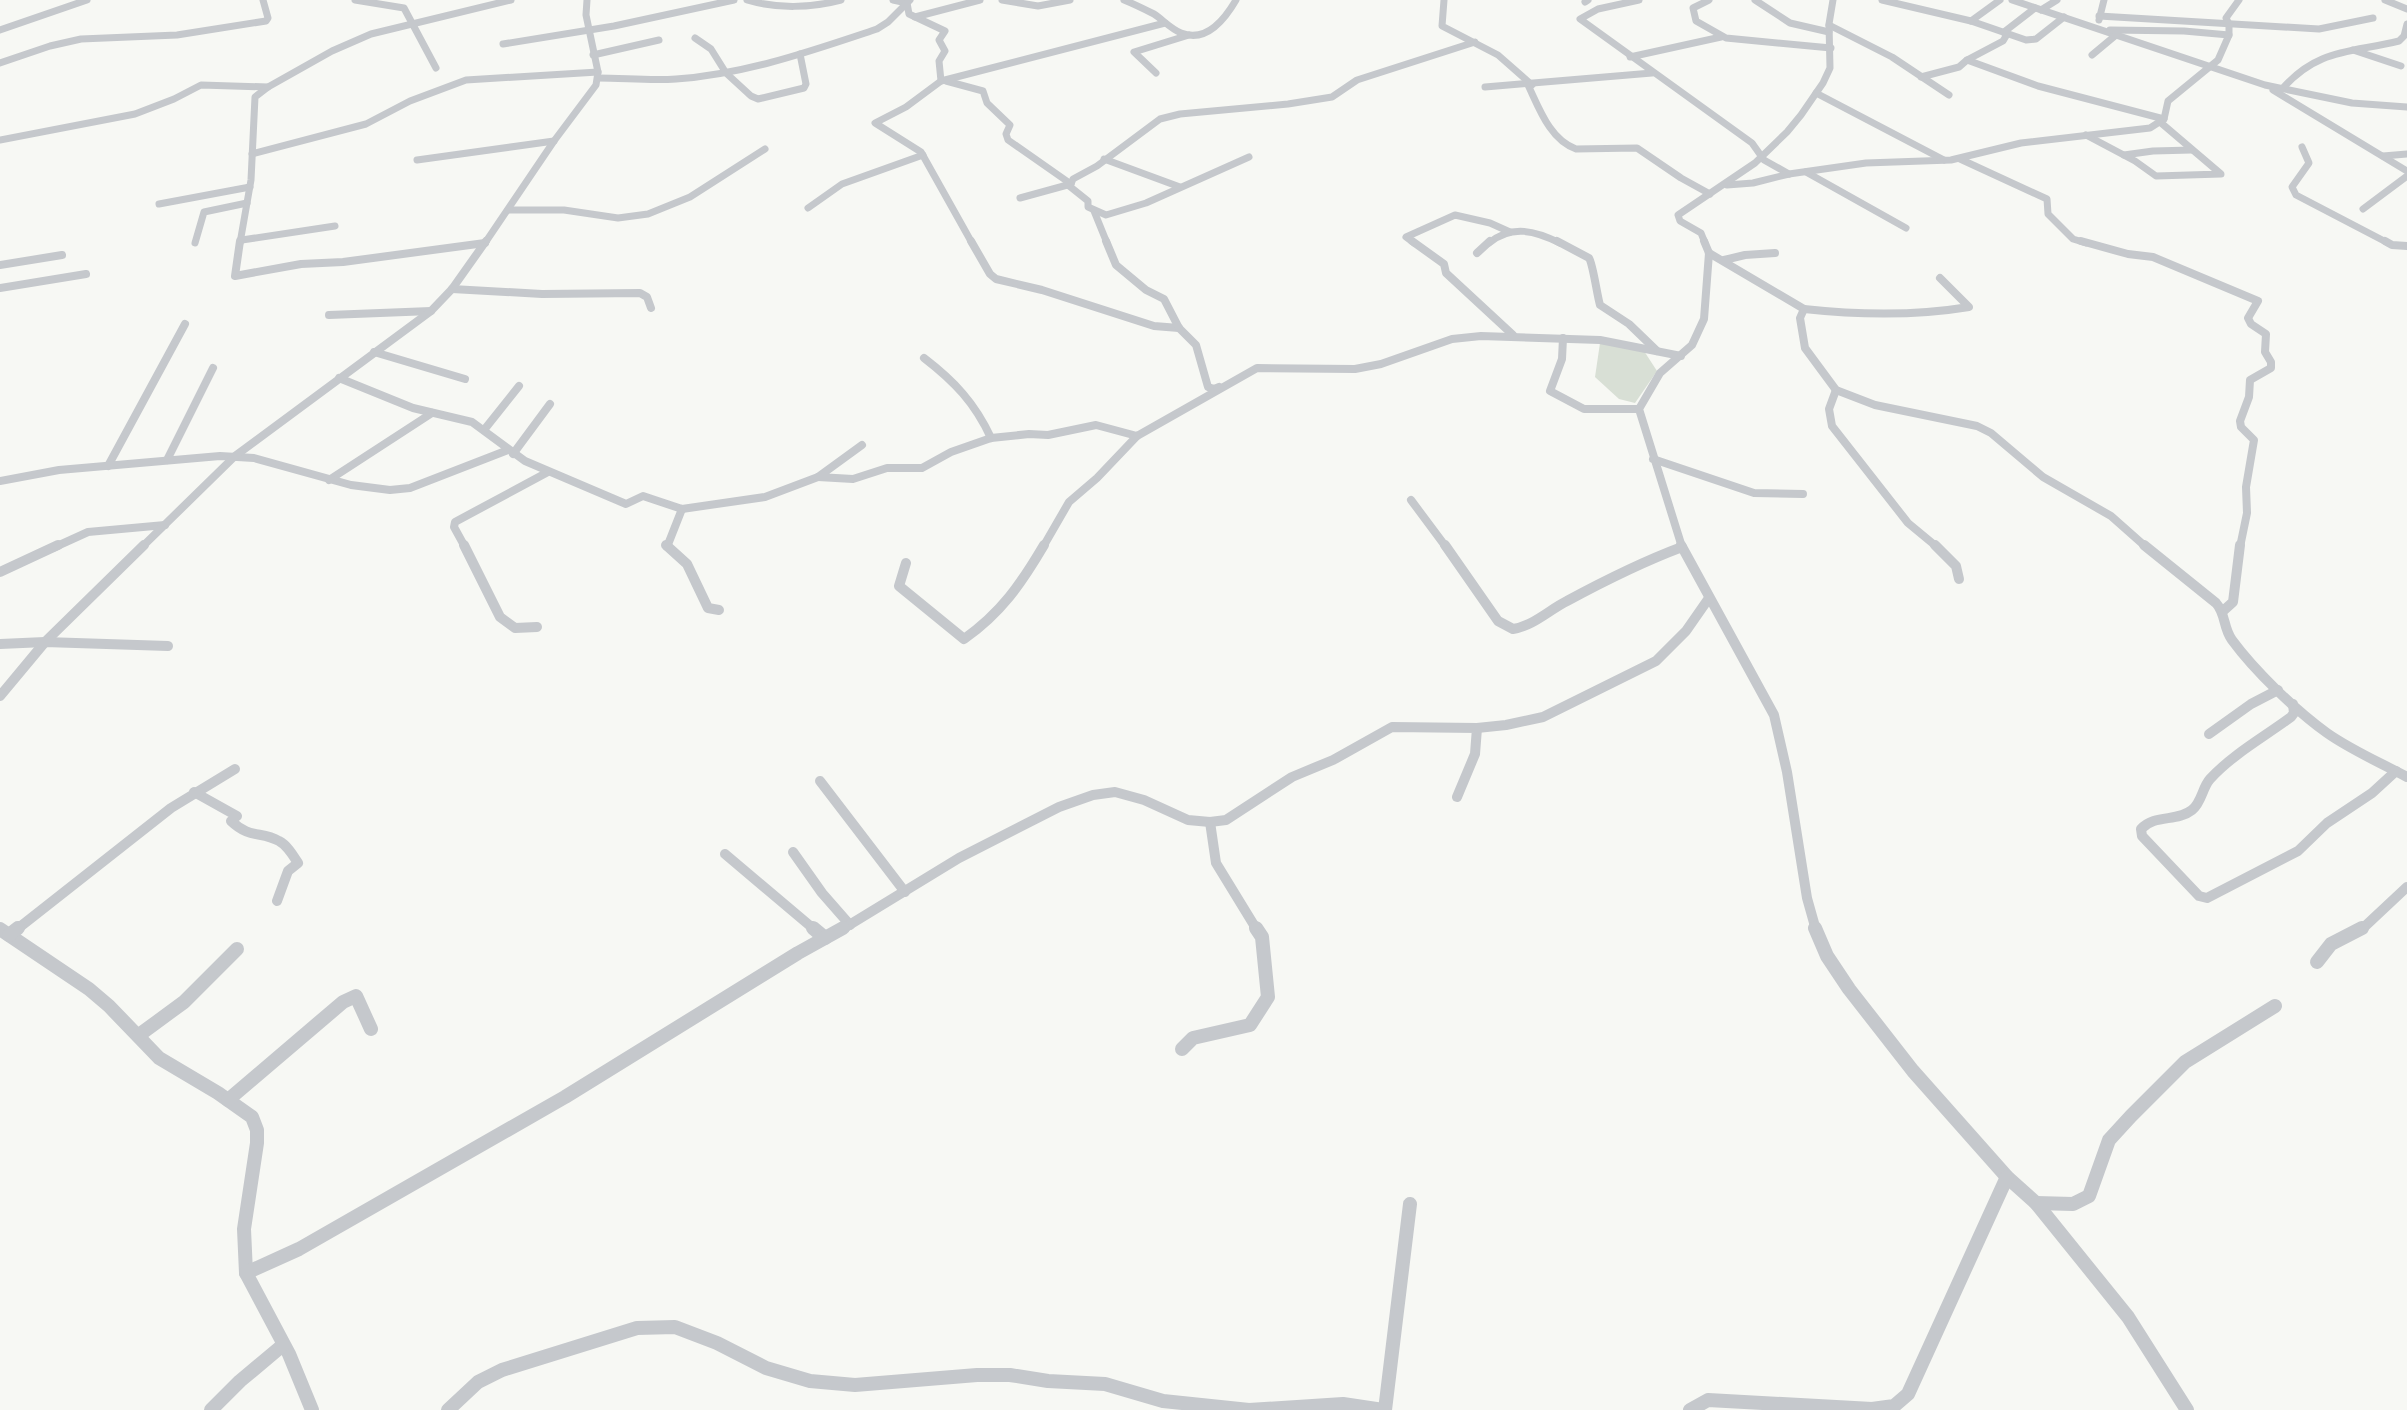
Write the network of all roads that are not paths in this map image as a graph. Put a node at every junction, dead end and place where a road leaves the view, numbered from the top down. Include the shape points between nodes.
1 (87, 0) edge
2 (262, 0) edge
3 (355, 0) edge
4 (511, 0) edge
5 (587, 0) edge
6 (734, 0) edge
7 (747, 0) edge
8 (841, 0) edge
9 (893, 0) edge
10 (980, 0) edge
11 (1002, 0) edge
12 (1070, 0) edge
13 (1124, 0) edge
14 (1236, 0) edge
15 (1444, 0) edge
16 (1639, 0) edge
17 (1709, 0) edge
18 (1755, 0) edge
19 (1833, 0) edge
20 (1882, 0) edge
21 (2000, 0) edge
22 (2012, 0) edge
23 (2057, 0) edge
24 (2104, 0) edge
25 (2239, 0) edge
26 (2385, 0) edge
27 (502, 1) edge
28 (909, 1) edge
29 (2038, 9) junction
30 (2407, 9) edge
31 (2099, 16) junction
32 (915, 17) junction
33 (2064, 17) junction
34 (2373, 18) dead end
35 (1971, 21) junction
36 (413, 23) junction
37 (1166, 23) junction
38 (2229, 24) junction
39 (2407, 24) edge
40 (1829, 29) junction
41 (0, 30) edge
42 (589, 30) junction
43 (2099, 30) junction
44 (2004, 32) junction
45 (2229, 34) junction
46 (1189, 35) junction
47 (2116, 35) junction
48 (1721, 37) junction
49 (696, 38) dead end
50 (659, 40) dead end
51 (1475, 42) junction
52 (503, 44) dead end
53 (1831, 48) junction
54 (2350, 49) junction
55 (800, 54) junction
56 (593, 55) junction
57 (2092, 55) dead end
58 (1630, 57) junction
59 (1966, 60) junction
60 (0, 63) edge
61 (2211, 66) junction
62 (2401, 66) dead end
63 (436, 68) dead end
64 (1156, 72) dead end
65 (726, 73) junction
66 (1652, 73) junction
67 (598, 75) junction
68 (1920, 77) junction
69 (943, 81) junction
70 (1530, 85) junction
71 (2265, 85) junction
72 (268, 87) junction
73 (1485, 87) dead end
74 (2282, 89) junction
75 (1816, 93) junction
76 (1949, 95) dead end
77 (2407, 107) edge
78 (2162, 120) junction
79 (2086, 135) junction
80 (0, 140) edge
81 (554, 141) junction
82 (1752, 143) junction
83 (1776, 144) junction
84 (2302, 147) dead end
85 (765, 149) dead end
86 (2192, 150) junction
87 (252, 154) junction
88 (2407, 154) edge
89 (923, 155) junction
90 (2122, 155) junction
91 (2383, 156) junction
92 (1249, 157) dead end
93 (1762, 158) junction
94 (1104, 159) junction
95 (1960, 159) junction
96 (417, 160) dead end
97 (1945, 160) junction
98 (2407, 171) edge
99 (1806, 172) junction
100 (1789, 174) junction
101 (2407, 176) edge
102 (1069, 184) junction
103 (1727, 185) junction
104 (250, 187) junction
105 (1180, 187) junction
106 (1710, 194) junction
107 (1020, 198) dead end
108 (247, 203) junction
109 (159, 204) dead end
110 (808, 208) dead end
111 (2363, 208) dead end
112 (508, 210) junction
113 (1094, 211) junction
114 (335, 226) dead end
115 (1906, 228) dead end
116 (1510, 232) junction
117 (242, 240) junction
118 (195, 243) dead end
119 (485, 243) junction
120 (2407, 246) edge
121 (1477, 253) dead end
122 (1709, 253) junction
123 (1775, 253) dead end
124 (62, 255) dead end
125 (1724, 260) junction
126 (0, 265) edge
127 (86, 274) dead end
128 (1940, 278) dead end
129 (0, 288) edge
130 (452, 289) junction
131 (651, 308) dead end
132 (1804, 309) junction
133 (431, 310) junction
134 (329, 315) dead end
135 (185, 324) dead end
136 (1179, 327) junction
137 (1513, 335) junction
138 (1563, 338) junction
139 (1657, 351) junction
140 (374, 352) junction
141 (1681, 356) junction
142 (924, 358) dead end
143 (213, 368) dead end
144 (339, 378) junction
145 (465, 379) dead end
146 (519, 386) dead end
147 (1222, 386) junction
148 (1836, 390) junction
149 (550, 404) dead end
150 (1639, 409) junction
151 (432, 413) junction
152 (484, 430) junction
153 (1137, 436) junction
154 (991, 438) junction
155 (862, 446) dead end
156 (510, 452) junction
157 (235, 456) junction
158 (1653, 459) junction
159 (167, 460) junction
160 (108, 466) junction
161 (549, 472) junction
162 (818, 477) junction
163 (329, 480) junction
164 (0, 481) edge
165 (1803, 494) dead end
166 (1411, 501) dead end
167 (682, 509) junction
168 (165, 525) junction
169 (1683, 547) junction
170 (906, 563) dead end
171 (0, 572) edge
172 (1959, 579) dead end
173 (1709, 598) junction
174 (719, 610) dead end
175 (2223, 611) junction
176 (537, 627) dead end
177 (45, 642) junction
178 (0, 644) edge
179 (168, 646) dead end
180 (2278, 690) junction
181 (0, 696) edge
182 (2293, 704) junction
183 (1477, 728) junction
184 (2209, 734) dead end
185 (235, 768) dead end
186 (2402, 774) edge
187 (820, 781) dead end
188 (194, 792) junction
189 (1457, 797) dead end
190 (1210, 822) junction
191 (793, 852) dead end
192 (725, 854) dead end
193 (2407, 887) edge
194 (905, 892) junction
195 (277, 902) dead end
196 (850, 925) junction
197 (4, 932) edge
198 (825, 938) junction
199 (237, 949) dead end
200 (2316, 962) dead end
201 (2275, 1006) dead end
202 (371, 1029) dead end
203 (139, 1035) junction
204 (1182, 1049) dead end
205 (228, 1100) junction
206 (2007, 1177) junction
207 (2036, 1203) junction
208 (1410, 1204) dead end
209 (246, 1273) junction
210 (283, 1345) junction
211 (211, 1410) edge
212 (312, 1410) edge
213 (448, 1410) edge
214 (1384, 1410) edge
215 (1690, 1410) edge
216 (2187, 1410) edge

1 - 41 street
2 - 60 street via 268,19 258,22 177,35 81,39
3 - 36 street via 399,6
4 - 27 street
5 - 42 street
6 - 42 street
7 - 8 street via 798,6
9 - 28 street
10 - 32 street
11 - 12 street via 1038,6
13 - 37 street
14 - 46 street via 1228,14 1208,32
15 - 51 street via 1442,26
16 - 58 street via 1593,11 1580,19
17 - 48 street via 1693,8 1694,17
18 - 40 street via 1790,23
19 - 40 street
20 - 35 street
21 - 35 street
22 - 29 street
23 - 29 street
24 - 31 street
25 - 38 street via 2227,16
26 - 30 street
27 - 36 street
28 - 32 street via 908,12
28 - 55 street via 877,29
29 - 33 street
29 - 44 street
31 - 38 street
31 - 43 street
32 - 69 street via 945,32 939,40 945,51 939,61
33 - 43 street
33 - 44 street via 2032,40
34 - 38 street via 2319,29
35 - 44 street
36 - 63 street
36 - 72 street via 361,38
37 - 46 street
37 - 69 street
38 - 45 street
39 - 54 street via 2399,40
40 - 53 street
40 - 68 street via 1892,57
42 - 52 street
42 - 56 street
43 - 45 street
43 - 47 street
44 - 59 street via 2003,41
45 - 61 street via 2218,60
46 - 64 street via 1134,52
47 - 57 street
47 - 61 street
48 - 53 street
48 - 58 street
49 - 65 street via 711,49
50 - 56 street
51 - 70 street via 1498,55
51 - 94 street via 1357,80 1332,97 1160,119
53 - 75 street via 1830,69
54 - 62 street
54 - 74 street via 2306,65
55 - 65 street
55 - 65 street via 806,84 802,89 755,98
56 - 67 street
58 - 66 street
59 - 68 street via 1955,68
59 - 78 street via 2038,86
61 - 71 street
61 - 78 street via 2168,101
65 - 67 street via 675,79
66 - 70 street
66 - 82 street
67 - 81 street via 590,96
67 - 87 street via 466,80 410,101 366,124
68 - 76 street
69 - 89 street via 875,123
69 - 102 street via 983,91 987,103 1010,125 1008,140
70 - 73 street
70 - 106 street via 1543,120 1570,147 1637,148
71 - 74 street
71 - 91 street
72 - 80 street via 201,85 135,114
72 - 87 street via 253,100
74 - 77 street via 2352,104
75 - 83 street
75 - 97 street
78 - 79 street via 2145,129
78 - 86 street
79 - 90 street
79 - 95 street via 2009,145
81 - 96 street
81 - 112 street
82 - 83 street
82 - 93 street
83 - 93 street
84 - 120 street via 2309,163 2292,187 2296,195 2392,246
85 - 112 street via 690,197 648,214 618,218 564,210
86 - 90 street
86 - 90 street via 2221,174 2156,176
87 - 104 street
88 - 91 street
89 - 110 street via 842,184
89 - 136 street via 992,277 1154,326
91 - 98 street
92 - 105 street
93 - 100 street
93 - 103 street
94 - 102 street
94 - 105 street
95 - 97 street
95 - 175 street via 2047,199 2048,214 2073,238 2153,257 2258,302 2248,318 2266,334 2265,352 2271,368 2250,380 2249,397 2240,421 2254,440 2254,449 2233,602
97 - 99 street via 1866,163
99 - 100 street
99 - 115 street
100 - 103 street
101 - 111 street
102 - 107 street
102 - 113 street
103 - 106 street
104 - 108 street
104 - 109 street
105 - 113 street via 1106,216
106 - 122 street via 1678,215 1701,233
108 - 117 street
108 - 118 street via 204,212
112 - 119 street
113 - 136 street via 1116,265 1146,290 1164,299
114 - 117 street
116 - 121 street via 1498,234
116 - 137 street via 1455,215 1406,237 1444,264 1446,273
116 - 139 street via 1534,231 1592,260 1600,305 1629,324
117 - 119 street via 235,276 301,264
119 - 130 street
122 - 125 street
122 - 141 street via 1704,319 1692,345
123 - 125 street
124 - 126 street
125 - 132 street
127 - 129 street
128 - 132 street via 1969,307 1850,314
130 - 131 street via 542,294 640,293 647,297
130 - 133 street
132 - 148 street via 1800,318 1805,348
133 - 134 street
133 - 140 street
135 - 160 street
136 - 147 street via 1196,345 1208,387
137 - 138 street
137 - 147 street via 1452,339 1355,369 1257,368
138 - 139 street via 1600,340
138 - 150 street via 1562,359 1550,391 1584,409
139 - 141 street
140 - 144 street
140 - 145 street
141 - 150 street via 1655,379
142 - 154 street via 960,386
143 - 159 street
144 - 151 street
144 - 157 street
146 - 152 street
147 - 153 street
148 - 172 street via 1829,409 1832,426 1910,525 1956,566
148 - 175 street via 1875,405 1984,429 2043,477 2111,516
149 - 156 street
150 - 158 street
151 - 152 street via 462,418
151 - 163 street
152 - 156 street
153 - 154 street via 1096,425 1048,435
153 - 170 street via 1069,502 1024,579 988,622 964,639 899,586
154 - 162 street via 951,452 922,468 887,468 853,479
155 - 162 street
156 - 161 street
156 - 163 street via 398,490
157 - 159 street
157 - 163 street via 281,464
157 - 168 street
158 - 165 street via 1754,493
158 - 169 street
159 - 160 street
160 - 164 street via 43,471
161 - 167 street via 626,504 643,496
161 - 176 street via 462,517 454,527 500,617 515,628
162 - 167 street via 765,497
166 - 169 street via 1463,568 1497,621 1513,629 1613,577
167 - 174 street via 666,546 687,564 708,608
168 - 171 street via 88,532
168 - 177 street
169 - 173 street
173 - 183 street via 1686,631 1656,661 1543,717
173 - 206 street via 1774,716 1807,898 1827,956 1928,1089
175 - 180 street via 2232,640
177 - 178 street
177 - 179 street
177 - 181 street
180 - 182 street
180 - 184 street
182 - 186 street via 2327,733
182 - 186 street via 2291,717 2207,782 2200,801 2190,812 2152,821 2141,829 2142,836 2199,896 2207,898 2298,851 2326,823
183 - 189 street via 1475,754
183 - 190 street via 1392,727 1333,760 1292,777 1226,819
185 - 188 street
187 - 194 street
188 - 195 street via 237,816 231,821 242,831 280,841 292,853 298,863 288,871
188 - 197 street
190 - 194 street via 1188,820 1115,792 1093,795 1003,835
190 - 204 street via 1216,863 1262,937 1268,998 1250,1025 1194,1038
191 - 196 street
192 - 198 street
193 - 200 street via 2358,932 2331,944
194 - 196 street
196 - 198 street
197 - 203 street via 89,989
198 - 209 street via 565,1097 299,1249
199 - 203 street via 184,1002
201 - 207 street via 2185,1062 2131,1116 2109,1140 2089,1197 2073,1204
202 - 205 street via 356,996 343,1002
203 - 205 street via 159,1058
205 - 209 street via 252,1117 257,1130 244,1228
206 - 207 street
206 - 215 street via 1908,1394 1894,1406 1872,1409 1708,1400
207 - 216 street via 2128,1317
208 - 214 street
209 - 210 street
210 - 211 street
210 - 212 street
213 - 214 street via 478,1382 502,1370 638,1328 675,1327 766,1368 810,1381 855,1385 1011,1375 1105,1384 1163,1401 1249,1410 1343,1404

